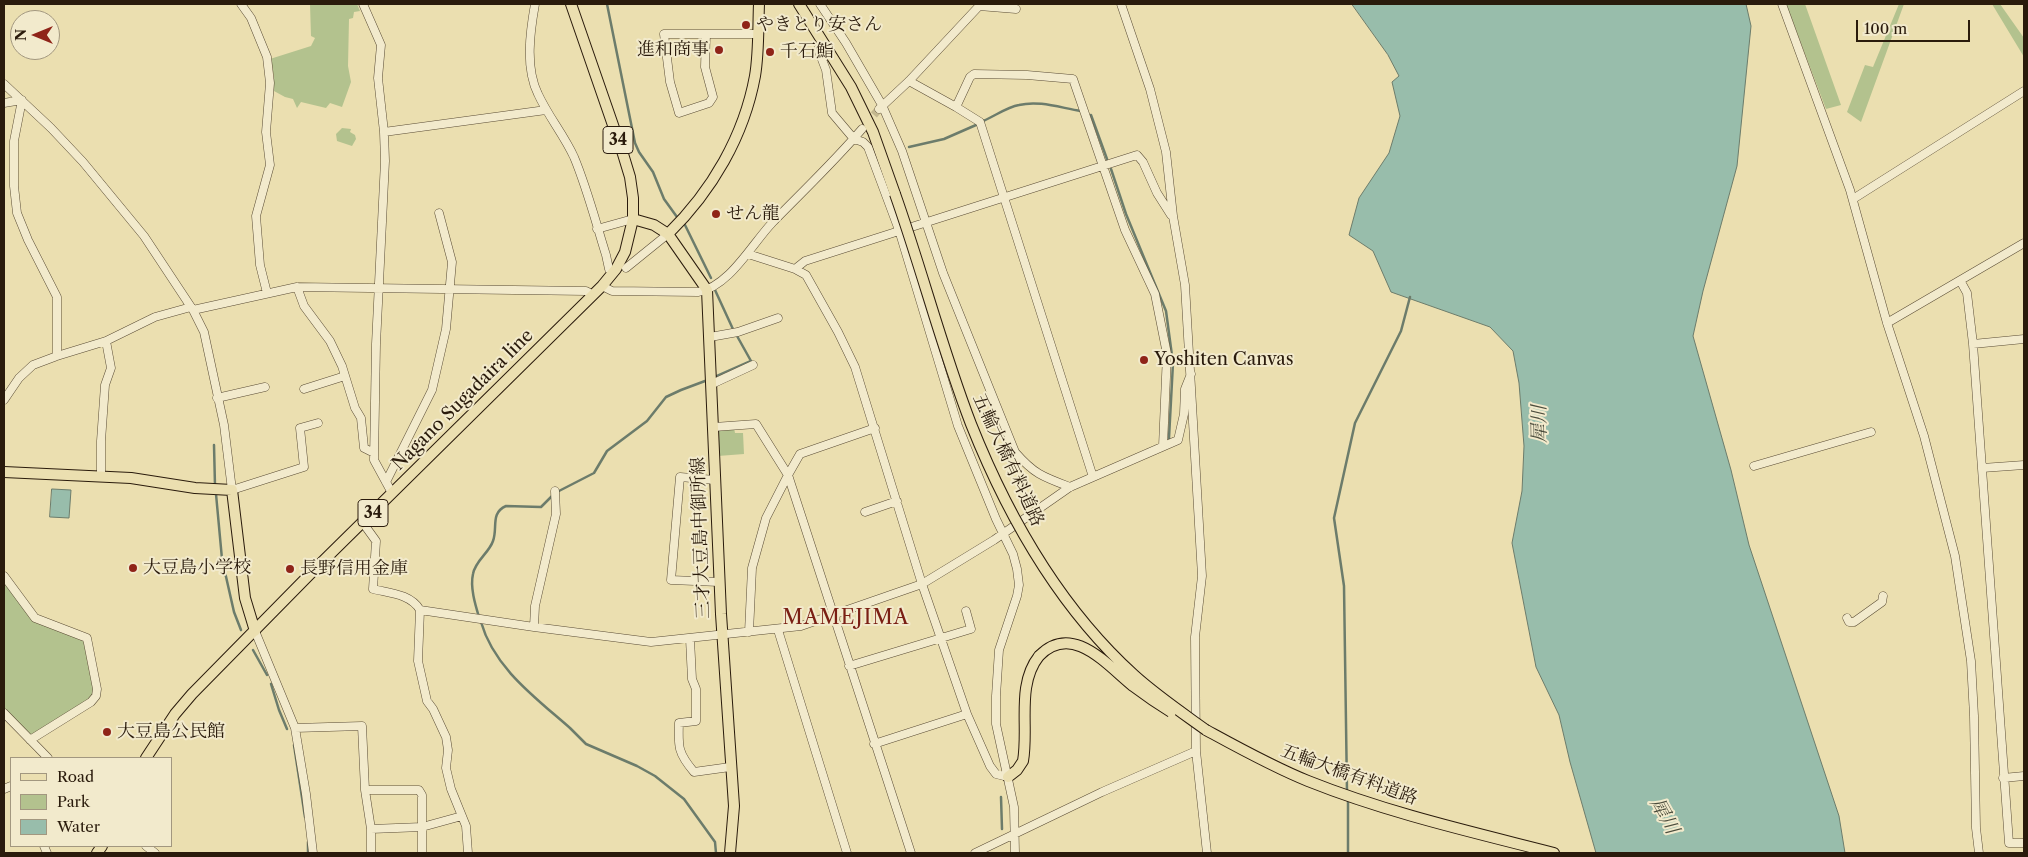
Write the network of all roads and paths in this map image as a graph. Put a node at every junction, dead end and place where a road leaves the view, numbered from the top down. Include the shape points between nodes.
1 (241, 4) edge
2 (363, 4) edge
3 (535, 4) edge
4 (571, 4) edge
5 (759, 4) edge
6 (799, 4) edge
7 (820, 4) edge
8 (1121, 4) edge
9 (1782, 4) edge
10 (980, 5) edge
11 (1016, 9) dead end
12 (706, 34) junction
13 (759, 34) junction
14 (818, 48) dead end
15 (909, 81) junction
16 (4, 84) edge
17 (2024, 90) edge
18 (22, 100) junction
19 (4, 103) edge
20 (880, 107) junction
21 (956, 107) junction
22 (546, 110) junction
23 (862, 129) tunnel mouth
24 (384, 132) junction
25 (854, 139) junction
26 (1103, 166) junction
27 (1004, 197) junction
28 (1853, 199) junction
29 (439, 213) dead end
30 (1173, 216) junction
31 (633, 220) junction
32 (926, 221) junction
33 (597, 228) junction
34 (899, 230) junction
35 (668, 234) junction
36 (2024, 243) edge
37 (748, 254) junction
38 (626, 268) dead end
39 (609, 269) dead end
40 (795, 269) junction
41 (1961, 282) junction
42 (602, 286) junction
43 (297, 287) junction
44 (379, 287) junction
45 (450, 290) junction
46 (707, 290) junction
47 (267, 293) junction
48 (592, 296) junction
49 (192, 308) junction
50 (778, 318) dead end
51 (1887, 323) junction
52 (710, 337) junction
53 (2024, 340) edge
54 (106, 341) junction
55 (1973, 344) junction
56 (57, 356) junction
57 (753, 365) dead end
58 (1191, 374) junction
59 (345, 376) junction
60 (712, 384) junction
61 (265, 387) dead end
62 (304, 389) dead end
63 (217, 398) junction
64 (4, 400) edge
65 (318, 424) dead end
66 (714, 427) junction
67 (876, 428) junction
68 (1871, 432) dead end
69 (1163, 446) junction
70 (374, 453) junction
71 (2024, 465) edge
72 (1754, 466) dead end
73 (1982, 468) junction
74 (4, 472) edge
75 (788, 475) junction
76 (101, 476) junction
77 (1093, 477) junction
78 (715, 480) junction
79 (386, 482) junction
80 (1070, 487) junction
81 (232, 490) junction
82 (392, 493) junction
83 (555, 494) dead end
84 (897, 501) junction
85 (865, 512) dead end
86 (363, 523) junction
87 (1003, 533) junction
88 (4, 576) edge
89 (719, 582) junction
90 (922, 584) junction
91 (1883, 596) dead end
92 (420, 610) junction
93 (966, 612) dead end
94 (834, 615) junction
95 (1847, 618) dead end
96 (534, 627) junction
97 (778, 630) junction
98 (254, 632) junction
99 (749, 632) junction
100 (722, 634) junction
101 (941, 638) junction
102 (690, 639) junction
103 (849, 666) junction
104 (4, 713) edge
105 (967, 714) junction
106 (295, 728) junction
107 (1206, 730) junction
108 (30, 740) junction
109 (874, 744) junction
110 (1196, 751) junction
111 (47, 757) edge
112 (147, 757) edge
113 (730, 767) junction
114 (2024, 776) edge
115 (1008, 777) junction
116 (2003, 778) junction
117 (365, 790) junction
118 (462, 816) junction
119 (422, 828) junction
120 (371, 829) junction
121 (1016, 835) junction
122 (2024, 842) edge
123 (313, 853) edge
124 (371, 853) edge
125 (422, 853) edge
126 (468, 853) edge
127 (730, 853) edge
128 (847, 853) edge
129 (911, 853) edge
130 (975, 853) edge
131 (1015, 853) edge
132 (1207, 853) edge
133 (1554, 853) edge
134 (1979, 853) edge

1 - 47 street via 251,18 267,56 270,83 266,132 270,165 256,216 260,265
2 - 24 street via 381,46 378,78
3 - 22 street via 530,62 534,84
4 - 31 main road, Nagano Sugadaira line / 34 via 630,177
5 - 13 main road
6 - 107 main road, 五輪大橋有料道路, bridge via 851,87 873,132 971,424 999,489 1031,548 1111,652 1157,694
7 - 20 street via 846,43
8 - 30 street via 1150,89 1166,152
9 - 28 street
10 - 11 street
10 - 15 street
12 - 12 street via 705,67 713,97 709,103 680,113 670,82 664,34
12 - 13 street
13 - 35 main road via 755,76 746,115 715,177
14 - 25 street via 826,70 832,113
15 - 20 street
15 - 21 street
16 - 18 street
17 - 28 street
18 - 19 street
18 - 49 street via 83,162 144,236
18 - 56 street via 14,141 17,213 57,297
20 - 32 street via 902,150
21 - 26 street via 970,77 976,73 1073,79
21 - 27 street via 980,122
22 - 24 street
22 - 33 street via 574,157
23 - 25 street
24 - 44 street
25 - 34 street via 868,147
25 - 37 street via 768,228
26 - 27 street
26 - 30 street via 1137,155
26 - 69 street via 1125,230 1155,294 1168,367
27 - 32 street
27 - 77 street
28 - 51 street
29 - 45 street via 452,262
30 - 58 street via 1185,285
31 - 33 street
31 - 35 main road via 654,225
31 - 42 main road, Nagano Sugadaira line / 34 via 625,252
32 - 34 street
32 - 80 street via 943,273 1015,452 1028,468
33 - 39 street
34 - 40 street via 805,261
34 - 87 street via 958,426
35 - 38 street
35 - 46 main road
36 - 41 street
37 - 40 street
37 - 46 street
40 - 67 street via 806,275 838,332 856,368
41 - 51 street
41 - 55 street via 1967,293
42 - 46 street via 612,291
42 - 48 main road, Nagano Sugadaira line / 34
43 - 44 street
43 - 47 street
43 - 59 street via 304,306 330,341
44 - 45 street
44 - 70 street
45 - 48 street via 586,291
45 - 79 street via 446,329 432,390
46 - 52 main road, 三才大豆島中御所線
47 - 49 street
48 - 82 main road, Nagano Sugadaira line / 34
49 - 54 street via 155,316
49 - 63 street via 204,332
50 - 52 street via 735,333
51 - 134 street via 1924,436 1960,581 1971,661
52 - 60 main road, 三才大豆島中御所線
53 - 55 street
54 - 56 street
54 - 76 street via 111,368 105,385
55 - 73 street
56 - 64 street via 33,365
57 - 60 street
58 - 69 street via 1184,389 1184,414 1178,440
58 - 110 street via 1202,576 1195,637
59 - 62 street
59 - 70 street via 361,418 364,448
60 - 66 main road, 三才大豆島中御所線
61 - 63 street
63 - 81 street via 224,425
65 - 81 street via 300,428 304,467
66 - 75 street via 756,424
66 - 78 main road, 三才大豆島中御所線
67 - 75 street via 800,454
67 - 84 street
68 - 72 street
69 - 77 street
70 - 79 street via 374,460
71 - 73 street
73 - 116 street
74 - 76 main road
75 - 94 street
75 - 99 street via 766,518 752,568
76 - 81 main road
77 - 80 street
78 - 89 main road, 三才大豆島中御所線
78 - 89 street via 680,477 671,580
79 - 82 street
80 - 87 street
81 - 98 main road via 245,598
82 - 86 main road, Nagano Sugadaira line / 34
83 - 96 street via 556,514 535,606
84 - 85 street
84 - 90 street
86 - 92 street via 376,541 373,589 408,598 416,602
86 - 98 main road, Nagano Sugadaira line / 34
87 - 90 street
87 - 115 street via 1013,554 1019,585 996,669 996,724
88 - 108 street via 35,618 87,638 97,689 92,702
89 - 100 main road, 三才大豆島中御所線
90 - 94 street
90 - 101 street
91 - 95 street via 1882,602 1854,622
92 - 96 street
92 - 118 street via 418,661 427,701 446,737 446,768
93 - 101 street via 971,629
94 - 97 street
94 - 103 street
96 - 102 street via 651,642
97 - 99 street
97 - 128 street
98 - 106 street
98 - 112 main road, Nagano Sugadaira line / 34 via 175,714
99 - 100 street
100 - 102 street
100 - 113 main road, 三才大豆島中御所線
101 - 103 street
101 - 105 street
102 - 113 street via 696,721 679,724 679,751 694,772
103 - 109 street
104 - 108 street
105 - 109 street
105 - 115 street via 990,766 996,774
106 - 117 street via 362,726
106 - 123 street
107 - 115 main road, bridge via 1156,703 1093,652 1079,646 1054,644 1038,656 1031,667 1026,683 1023,761
107 - 133 main road, 五輪大橋有料道路 via 1280,769 1340,792 1408,814
108 - 111 street
109 - 129 street
110 - 121 street via 1102,792
110 - 132 street
113 - 127 main road, 三才大豆島中御所線 via 734,806
114 - 116 street
115 - 121 street
116 - 122 street via 2009,843
117 - 119 street via 419,790 422,795
117 - 120 street
118 - 119 street
118 - 126 street
119 - 120 street
119 - 125 street
120 - 124 street
121 - 130 street
121 - 131 street

